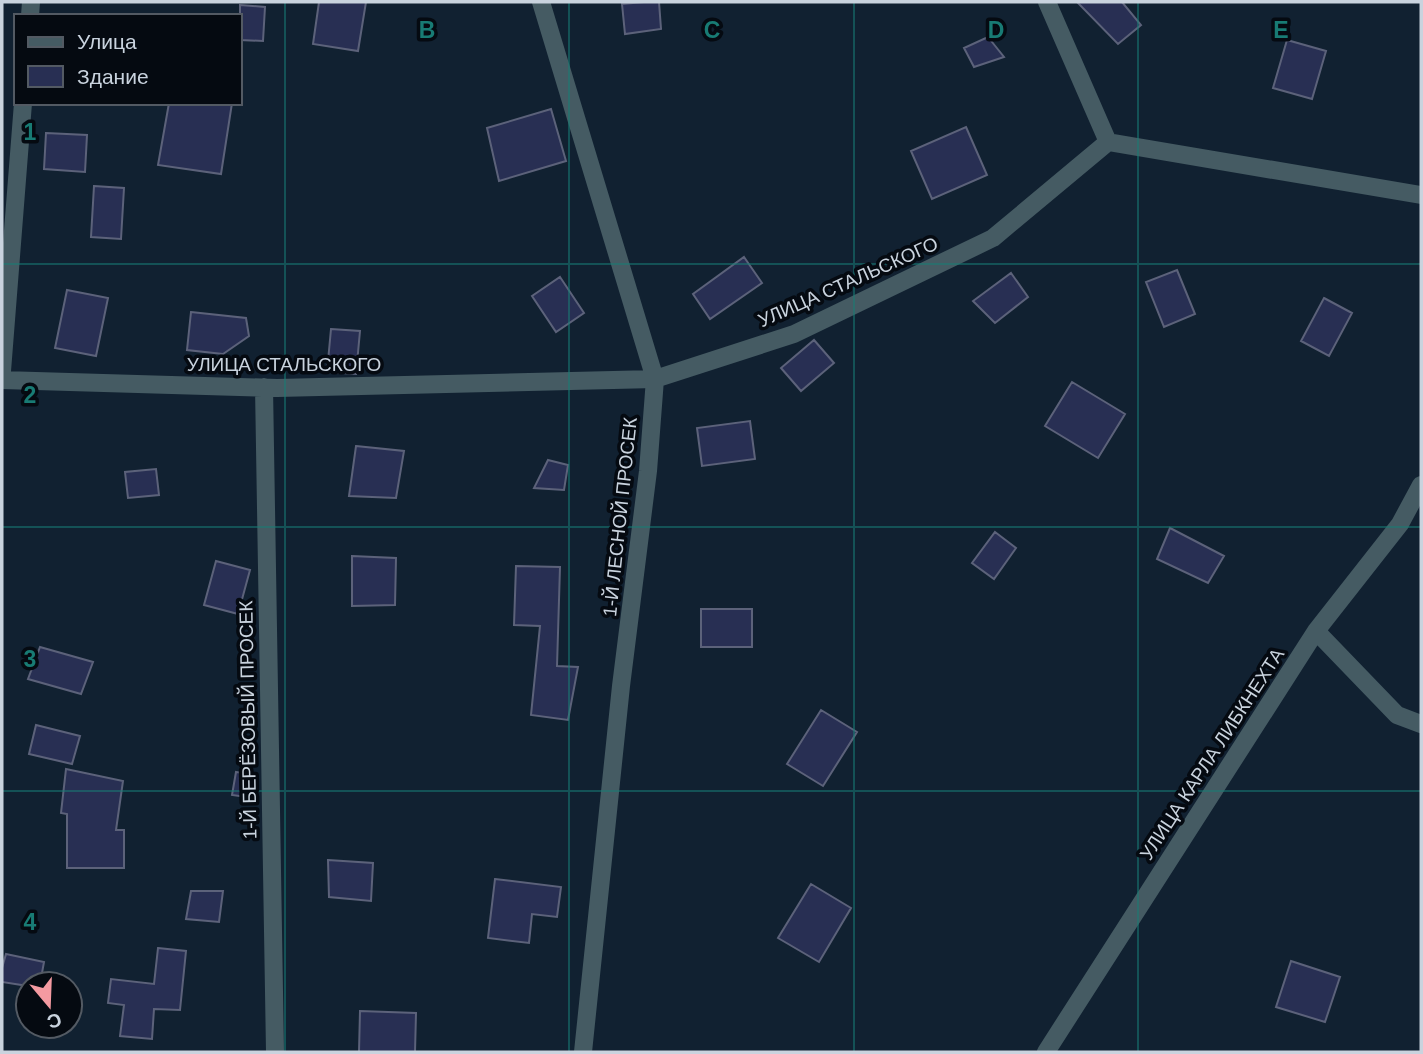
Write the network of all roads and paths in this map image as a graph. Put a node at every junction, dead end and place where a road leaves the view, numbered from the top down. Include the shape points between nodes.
1 (541, 2) edge
2 (1047, 2) edge
3 (23, 105) edge
4 (1108, 142) junction
5 (1421, 195) edge
6 (2, 371) edge
7 (655, 379) junction
8 (2, 380) edge
9 (264, 387) junction
10 (1421, 485) edge
11 (1316, 631) junction
12 (1421, 724) edge
13 (275, 1052) edge
14 (583, 1052) edge
15 (1046, 1052) edge

1 - 7 street, 1-Й ЛЕСНОЙ ПРОСЕК
2 - 4 street
3 - 6 street
4 - 5 street
4 - 7 street, УЛИЦА СТАЛЬСКОГО via 993,238 794,334
7 - 9 street, УЛИЦА СТАЛЬСКОГО
7 - 14 street, 1-Й ЛЕСНОЙ ПРОСЕК
8 - 9 street, УЛИЦА СТАЛЬСКОГО
9 - 13 street, 1-Й БЕРЁЗОВЫЙ ПРОСЕК
10 - 11 street, УЛИЦА КАРЛА ЛИБКНЕХТА via 1400,524
11 - 12 street via 1396,715
11 - 15 street, УЛИЦА КАРЛА ЛИБКНЕХТА

